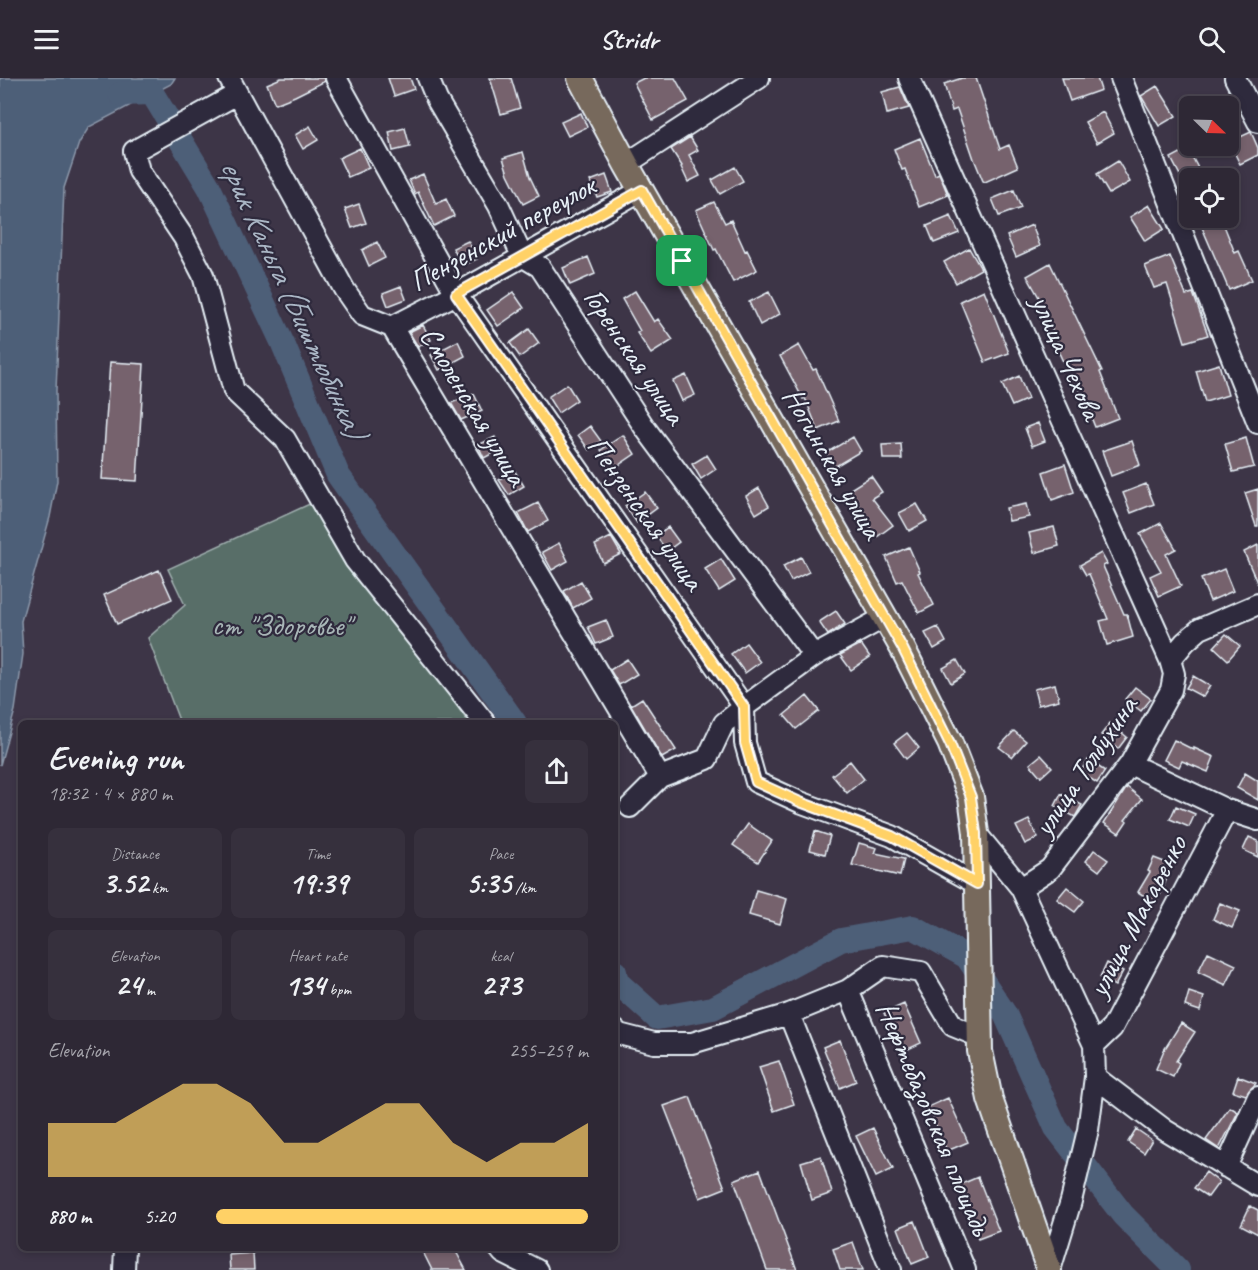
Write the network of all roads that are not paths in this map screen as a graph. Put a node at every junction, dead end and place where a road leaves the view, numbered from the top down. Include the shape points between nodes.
1 (336, 78) edge
2 (428, 78) edge
3 (580, 78) edge
4 (759, 78) edge
5 (909, 78) edge
6 (1121, 78) edge
7 (1235, 78) edge
8 (233, 86) edge
9 (1258, 122) edge
10 (626, 164) junction
11 (642, 190) junction
12 (522, 256) junction
13 (456, 294) junction
14 (392, 327) junction
15 (1258, 423) edge
16 (1258, 604) edge
17 (885, 617) junction
18 (814, 656) junction
19 (1170, 660) junction
20 (744, 707) junction
21 (483, 720) edge
22 (1130, 764) junction
23 (660, 777) junction
24 (630, 807) dead end
25 (1227, 810) junction
26 (1258, 820) edge
27 (976, 833) junction
28 (1021, 888) junction
29 (977, 890) junction
30 (848, 990) junction
31 (789, 1014) junction
32 (618, 1033) edge
33 (980, 1044) junction
34 (1094, 1045) junction
35 (1095, 1077) junction
36 (1258, 1097) edge
37 (1226, 1167) junction
38 (1258, 1186) edge
39 (125, 1251) edge
40 (502, 1251) edge
41 (530, 1269) edge
42 (124, 1270) edge
43 (891, 1270) edge
44 (965, 1270) edge
45 (1050, 1270) edge

1 - 13 street, Пензенская улица
2 - 12 street, Горенская улица via 499,206
3 - 10 main road, Ногинская улица
4 - 10 street
5 - 19 street, улица Чехова
6 - 15 street
7 - 9 street
8 - 14 street, Смоленская улица via 344,289 362,315
8 - 21 street via 207,110 134,151 139,171 184,238 203,275 234,391 285,439 355,561
10 - 11 main road, Ногинская улица
11 - 12 street, Пензенский переулок
11 - 17 main road, Ногинская улица
12 - 13 street, Пензенский переулок
12 - 18 street, Горенская улица via 540,267 645,428
13 - 14 street, Пензенский переулок
13 - 20 street, Пензенская улица
14 - 23 street, Смоленская улица
16 - 19 street via 1200,629
17 - 18 street
17 - 27 main road, Ногинская улица via 950,744 971,797
18 - 20 street
19 - 22 street, улица Толбухина via 1174,674 1172,690
20 - 23 street via 724,723 707,759
20 - 29 street via 745,743 756,782 892,836
22 - 25 street
22 - 28 street, улица Толбухина via 1050,870
23 - 24 street
25 - 26 street
25 - 34 street, улица Макаренко via 1112,1028
27 - 28 street
27 - 29 main road, Ногинская улица
28 - 34 street
29 - 33 main road, Ногинская улица
30 - 31 street
30 - 33 street via 883,966 921,972 953,1026
30 - 44 street, Нефтебазовская площадь
31 - 32 street via 692,1043 654,1043
31 - 43 street
33 - 45 main road, Ногинская улица via 990,1099
34 - 35 street
35 - 37 street via 1165,1130
35 - 45 street via 1088,1130
36 - 37 street
37 - 38 street
39 - 42 street
40 - 41 street

